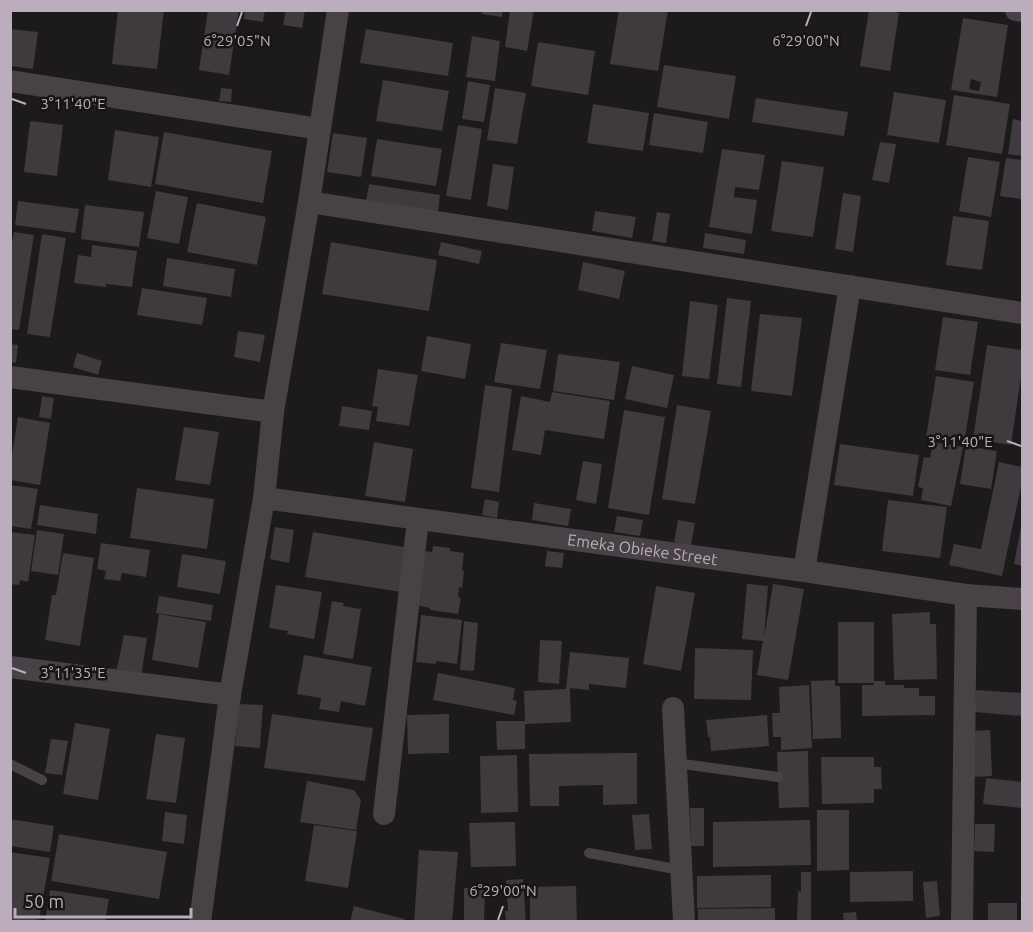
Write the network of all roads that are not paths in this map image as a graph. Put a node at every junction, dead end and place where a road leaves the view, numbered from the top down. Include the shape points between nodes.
1 (338, 10) edge
2 (1016, 10) edge
3 (1023, 12) edge
4 (10, 81) edge
5 (320, 129) junction
6 (309, 202) junction
7 (850, 286) junction
8 (1023, 313) edge
9 (10, 376) edge
10 (273, 412) junction
11 (264, 498) junction
12 (418, 520) junction
13 (804, 571) junction
14 (966, 595) junction
15 (1023, 599) edge
16 (10, 667) edge
17 (230, 695) junction
18 (673, 708) dead end
19 (675, 762) junction
20 (10, 764) edge
21 (778, 777) dead end
22 (42, 780) dead end
23 (384, 814) dead end
24 (589, 853) dead end
25 (681, 870) junction
26 (200, 921) edge
27 (684, 921) edge
28 (962, 921) edge

1 - 5 street
2 - 3 street
4 - 5 street
5 - 6 street
6 - 7 street
6 - 10 street
7 - 8 street
7 - 13 street
9 - 10 street
10 - 11 street
11 - 12 street, Emeka Obieke Street
11 - 17 street
12 - 13 street, Emeka Obieke Street
12 - 23 street
13 - 14 street, Emeka Obieke Street
14 - 15 street, Emeka Obieke Street
14 - 28 street
16 - 17 street
17 - 26 street
18 - 19 street
19 - 21 lane
19 - 25 street
20 - 22 lane
24 - 25 lane
25 - 27 street

